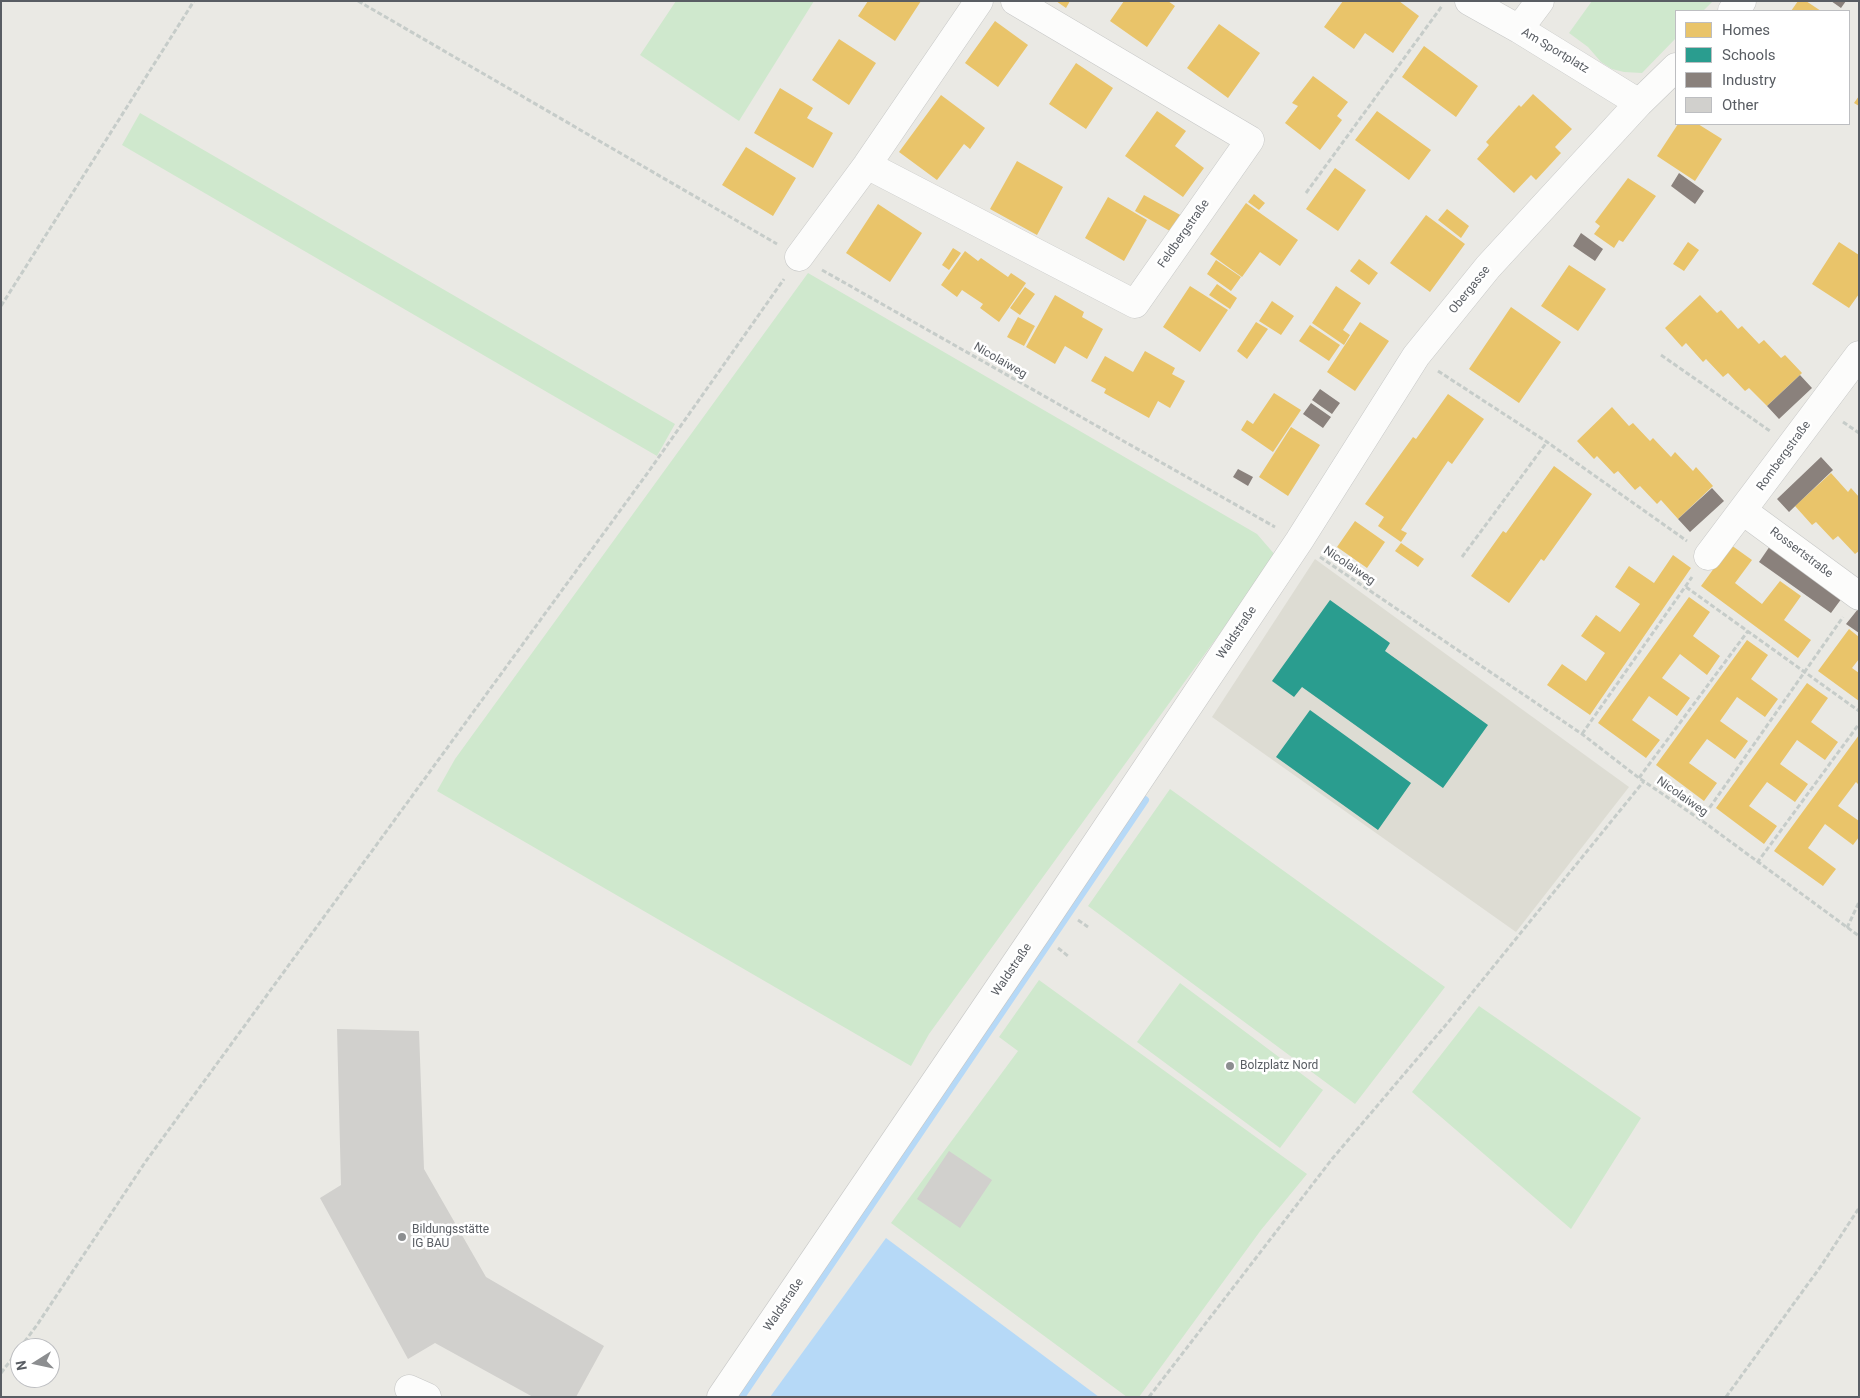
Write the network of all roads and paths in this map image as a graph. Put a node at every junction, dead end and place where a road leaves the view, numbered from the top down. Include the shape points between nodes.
1 (194, 1) edge
2 (358, 1) edge
3 (979, 1) edge
4 (1014, 1) edge
5 (1445, 1) edge
6 (1469, 1) edge
7 (1540, 1) edge
8 (1742, 1) edge
9 (1733, 10) edge
10 (1519, 29) junction
11 (1675, 68) edge
12 (1639, 103) junction
13 (867, 165) junction
14 (1306, 193) dead end
15 (799, 257) junction
16 (1, 306) edge
17 (1661, 355) dead end
18 (1859, 355) edge
19 (1416, 356) junction
20 (1547, 442) junction
21 (1791, 446) junction
22 (1743, 511) junction
23 (1299, 541) junction
24 (1462, 557) dead end
25 (1700, 566) junction
26 (1686, 587) junction
27 (1859, 596) edge
28 (1748, 631) junction
29 (1829, 637) dead end
30 (1806, 673) junction
31 (1859, 711) edge
32 (1859, 724) edge
33 (1582, 734) junction
34 (1639, 778) junction
35 (1644, 781) junction
36 (1700, 820) junction
37 (1757, 863) junction
38 (1859, 902) edge
39 (1078, 920) dead end
40 (1088, 927) dead end
41 (1847, 928) junction
42 (1859, 936) edge
43 (1058, 948) dead end
44 (1068, 956) dead end
45 (1859, 1208) edge
46 (28, 1338) edge
47 (10, 1361) edge
48 (1, 1373) edge
49 (721, 1397) edge
50 (1149, 1397) edge
51 (1726, 1397) edge

1 - 16 path
2 - 15 path, Nicolaiweg
3 - 13 street
4 - 13 street, Feldbergstraße via 1250,140 1135,304
5 - 14 path
6 - 10 street, Am Sportplatz
7 - 10 street
8 - 9 street
10 - 12 street, Am Sportplatz
11 - 12 street, Obergasse
12 - 19 street, Obergasse via 1488,267
13 - 15 street
15 - 23 path, Nicolaiweg
15 - 46 path via 649,471 146,1160
17 - 21 path
18 - 21 street, Rombergstraße
19 - 20 path
19 - 23 street, Obergasse
20 - 24 path
20 - 25 path
21 - 22 street, Rombergstraße
22 - 25 street, Rombergstraße
22 - 27 street, Rossertstraße
23 - 33 path, Nicolaiweg
23 - 49 street, Waldstraße
25 - 26 path
26 - 28 path
26 - 33 path
28 - 30 path
28 - 34 path
29 - 30 path
30 - 31 path
30 - 36 path
32 - 37 path
33 - 34 path, Nicolaiweg
34 - 35 path, Nicolaiweg
35 - 36 path, Nicolaiweg
35 - 50 path via 1450,1020 1332,1159
36 - 37 path, Nicolaiweg
37 - 41 path, Nicolaiweg
38 - 41 path
39 - 40 path
41 - 42 path, Nicolaiweg
43 - 44 path
45 - 51 path
47 - 48 path

